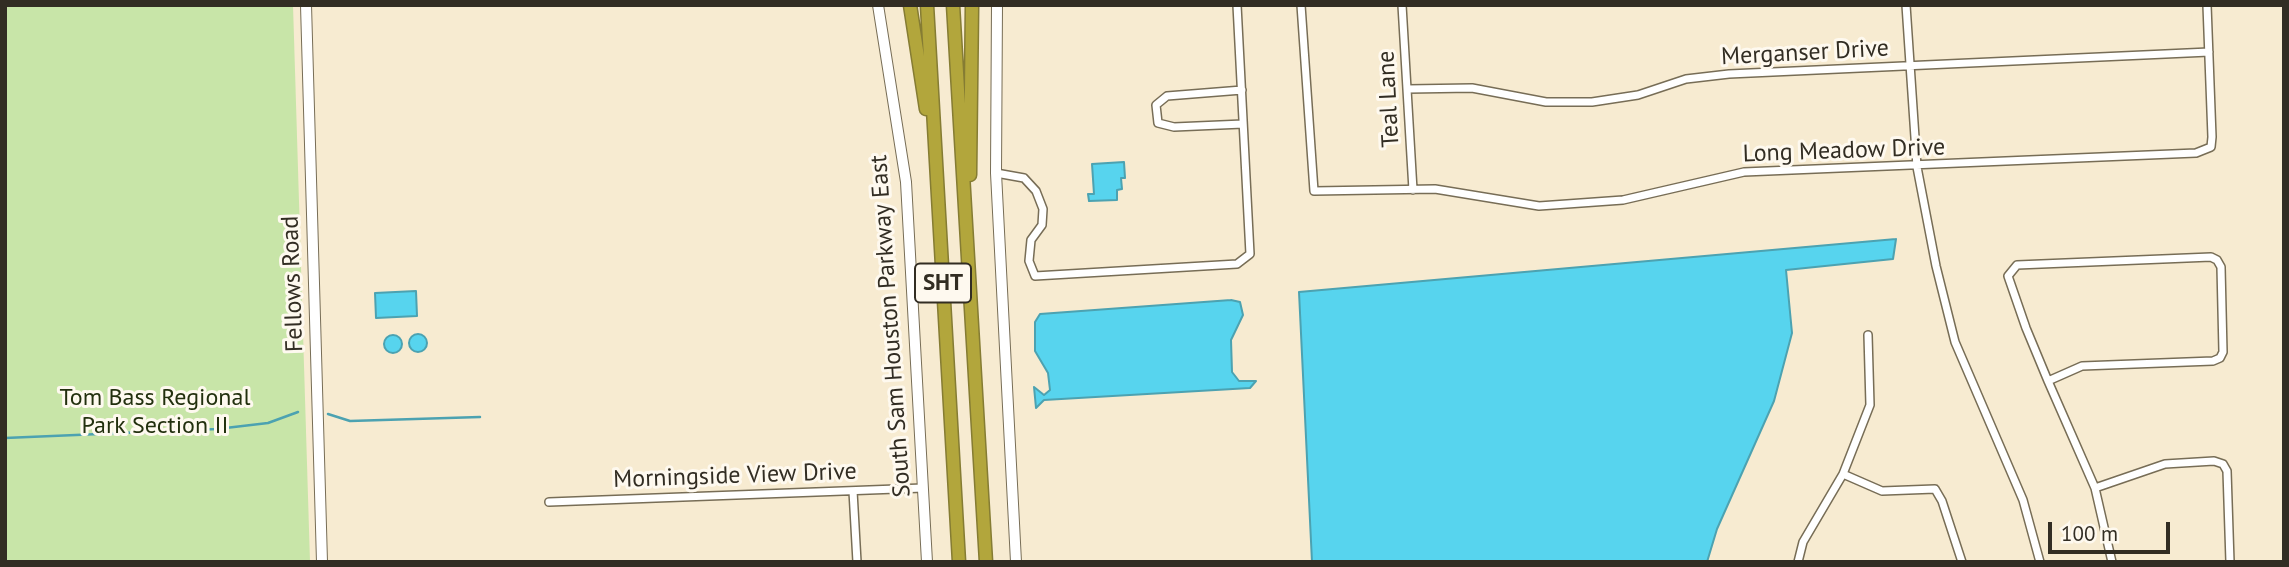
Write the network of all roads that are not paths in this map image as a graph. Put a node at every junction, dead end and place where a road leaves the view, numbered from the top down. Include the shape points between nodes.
1 (306, 5) edge
2 (878, 5) edge
3 (910, 5) edge
4 (927, 5) edge
5 (953, 5) edge
6 (972, 5) edge
7 (997, 5) edge
8 (1237, 5) edge
9 (1301, 5) edge
10 (1402, 5) edge
11 (1906, 5) edge
12 (2207, 5) edge
13 (2208, 52) junction
14 (1910, 67) junction
15 (1408, 89) junction
16 (1242, 90) junction
17 (1243, 124) junction
18 (1917, 167) junction
19 (936, 171) junction
20 (996, 173) junction
21 (1413, 190) junction
22 (968, 266) junction
23 (1868, 335) dead end
24 (2049, 381) junction
25 (1843, 474) junction
26 (923, 488) junction
27 (2095, 488) junction
28 (853, 491) junction
29 (549, 502) dead end
30 (322, 562) edge
31 (857, 562) edge
32 (927, 562) edge
33 (959, 562) edge
34 (986, 562) edge
35 (1016, 562) edge
36 (1798, 562) edge
37 (1962, 562) edge
38 (2040, 562) edge
39 (2112, 562) edge
40 (2230, 562) edge

1 - 30 main road, Fellows Road
2 - 26 main road, South Sam Houston Parkway East via 906,183
3 - 19 highway
4 - 19 highway, SHT
5 - 22 highway, SHT
6 - 22 highway
7 - 20 main road
8 - 16 street
9 - 21 street, Long Meadow Drive via 1314,191
10 - 15 street, Teal Lane
11 - 14 street
12 - 13 street
13 - 14 street, Merganser Drive
13 - 18 street, Long Meadow Drive via 2211,147 2196,153
14 - 15 street, Merganser Drive via 1720,75 1592,102 1545,102 1472,88
14 - 18 street
15 - 21 street, Teal Lane
16 - 17 street
16 - 17 street via 1167,96 1156,105 1158,123 1174,127
17 - 20 street via 1250,254 1237,264 1035,276 1029,261 1031,240 1042,225 1044,209 1024,178
18 - 21 street, Long Meadow Drive via 1744,172 1623,200 1539,206 1435,189
18 - 38 street via 1955,342 2023,500
19 - 33 highway, SHT
20 - 35 main road
22 - 34 highway, SHT
23 - 25 street via 1870,405
24 - 24 street via 2082,366 2220,358 2221,267 2217,260 2017,265 2008,276
24 - 27 street
25 - 36 street via 1803,542
25 - 37 street via 1882,491 1935,489
26 - 28 street, Morningside View Drive
26 - 32 main road, South Sam Houston Parkway East
27 - 39 street
27 - 40 street via 2165,464 2223,464
28 - 29 street, Morningside View Drive
28 - 31 street

